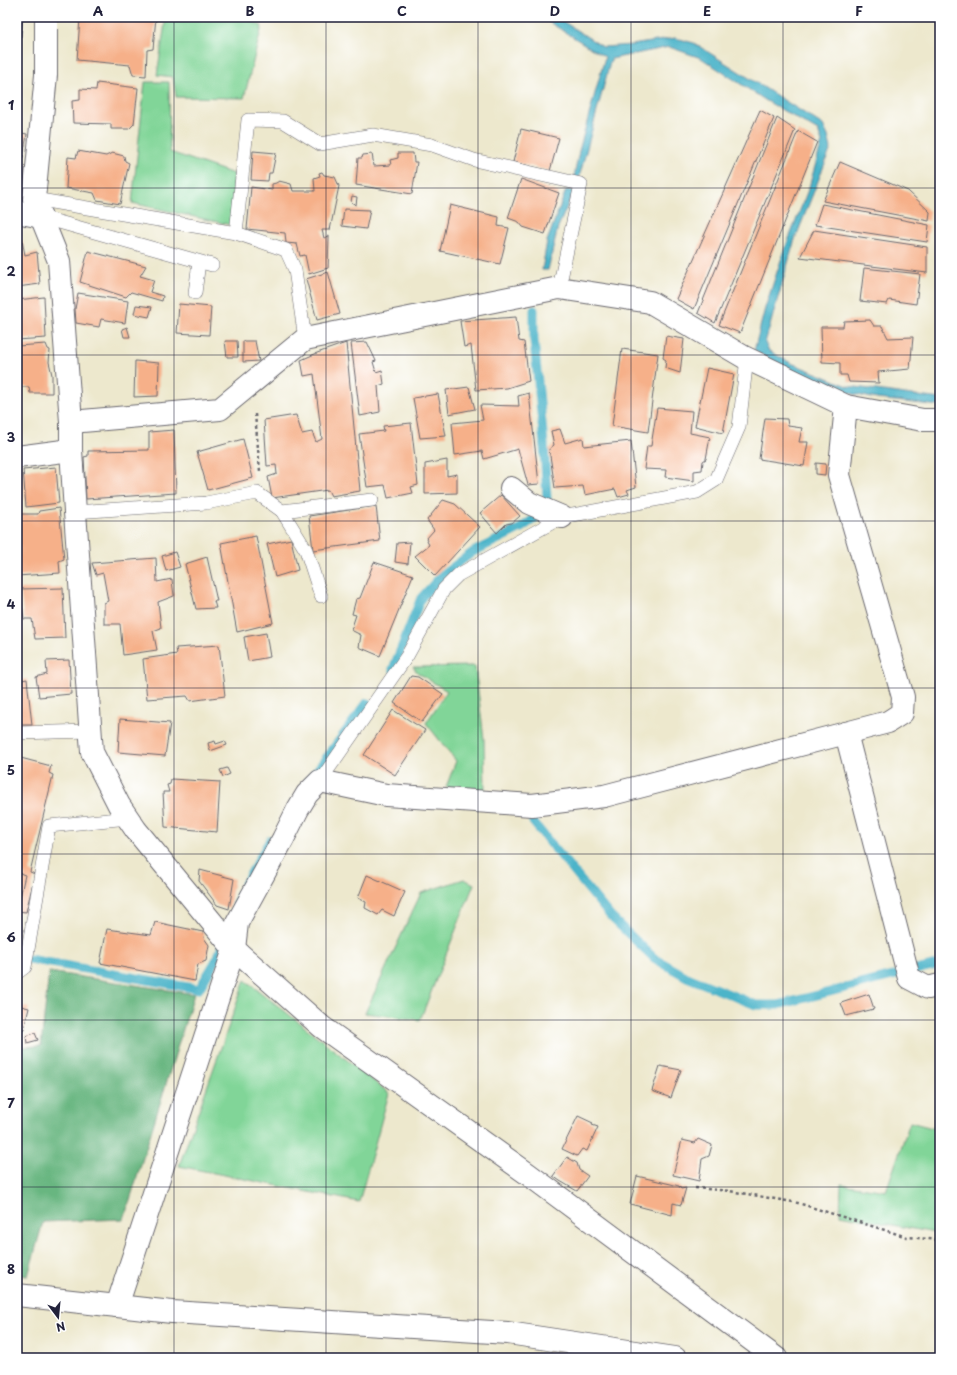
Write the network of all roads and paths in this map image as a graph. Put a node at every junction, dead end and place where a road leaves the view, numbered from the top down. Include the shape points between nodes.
1 (46, 17) edge
2 (38, 208) junction
3 (17, 212) edge
4 (236, 233) junction
5 (559, 288) junction
6 (195, 293) dead end
7 (305, 339) junction
8 (748, 358) junction
9 (252, 382) junction
10 (846, 406) junction
11 (940, 420) edge
12 (71, 422) junction
13 (71, 450) junction
14 (17, 457) edge
15 (511, 488) dead end
16 (263, 497) junction
17 (372, 500) dead end
18 (282, 510) junction
19 (75, 512) junction
20 (562, 517) junction
21 (321, 596) dead end
22 (91, 731) junction
23 (17, 733) edge
24 (846, 733) junction
25 (320, 781) junction
26 (128, 818) junction
27 (234, 949) junction
28 (17, 973) edge
29 (940, 984) edge
30 (695, 1188) dead end
31 (940, 1240) edge
32 (17, 1295) edge
33 (118, 1306) junction
34 (675, 1358) edge
35 (776, 1358) edge

1 - 2 street via 46,75
2 - 3 street
2 - 4 lane
2 - 6 lane via 205,263
2 - 12 street via 59,262
4 - 5 lane via 248,120 283,121 320,144 373,135 432,145 474,160 581,184
4 - 7 lane via 286,250 294,270
5 - 7 street
5 - 8 street via 650,302
7 - 9 street
8 - 10 street
8 - 20 lane via 739,427 716,480 697,492
9 - 12 street via 220,409
9 - 16 path
10 - 11 street via 924,420
10 - 24 street via 838,475 903,697 902,713 888,722
12 - 13 street
13 - 14 street
13 - 19 street
15 - 20 street via 529,503
16 - 18 lane
16 - 19 lane via 257,493 206,503
17 - 18 lane
18 - 21 lane via 306,550
19 - 22 street
20 - 25 lane via 458,575 444,588 407,656
22 - 23 lane
22 - 26 street via 92,752
24 - 25 street via 604,796 532,805 386,795
24 - 29 street via 909,978 928,988
25 - 27 street via 307,794 298,809 237,923
26 - 27 street
26 - 28 lane via 49,826 25,967
27 - 33 street
27 - 35 street via 322,1027 528,1174
30 - 31 path via 730,1191 798,1203 907,1237
32 - 33 street
33 - 34 street via 172,1312 508,1333

